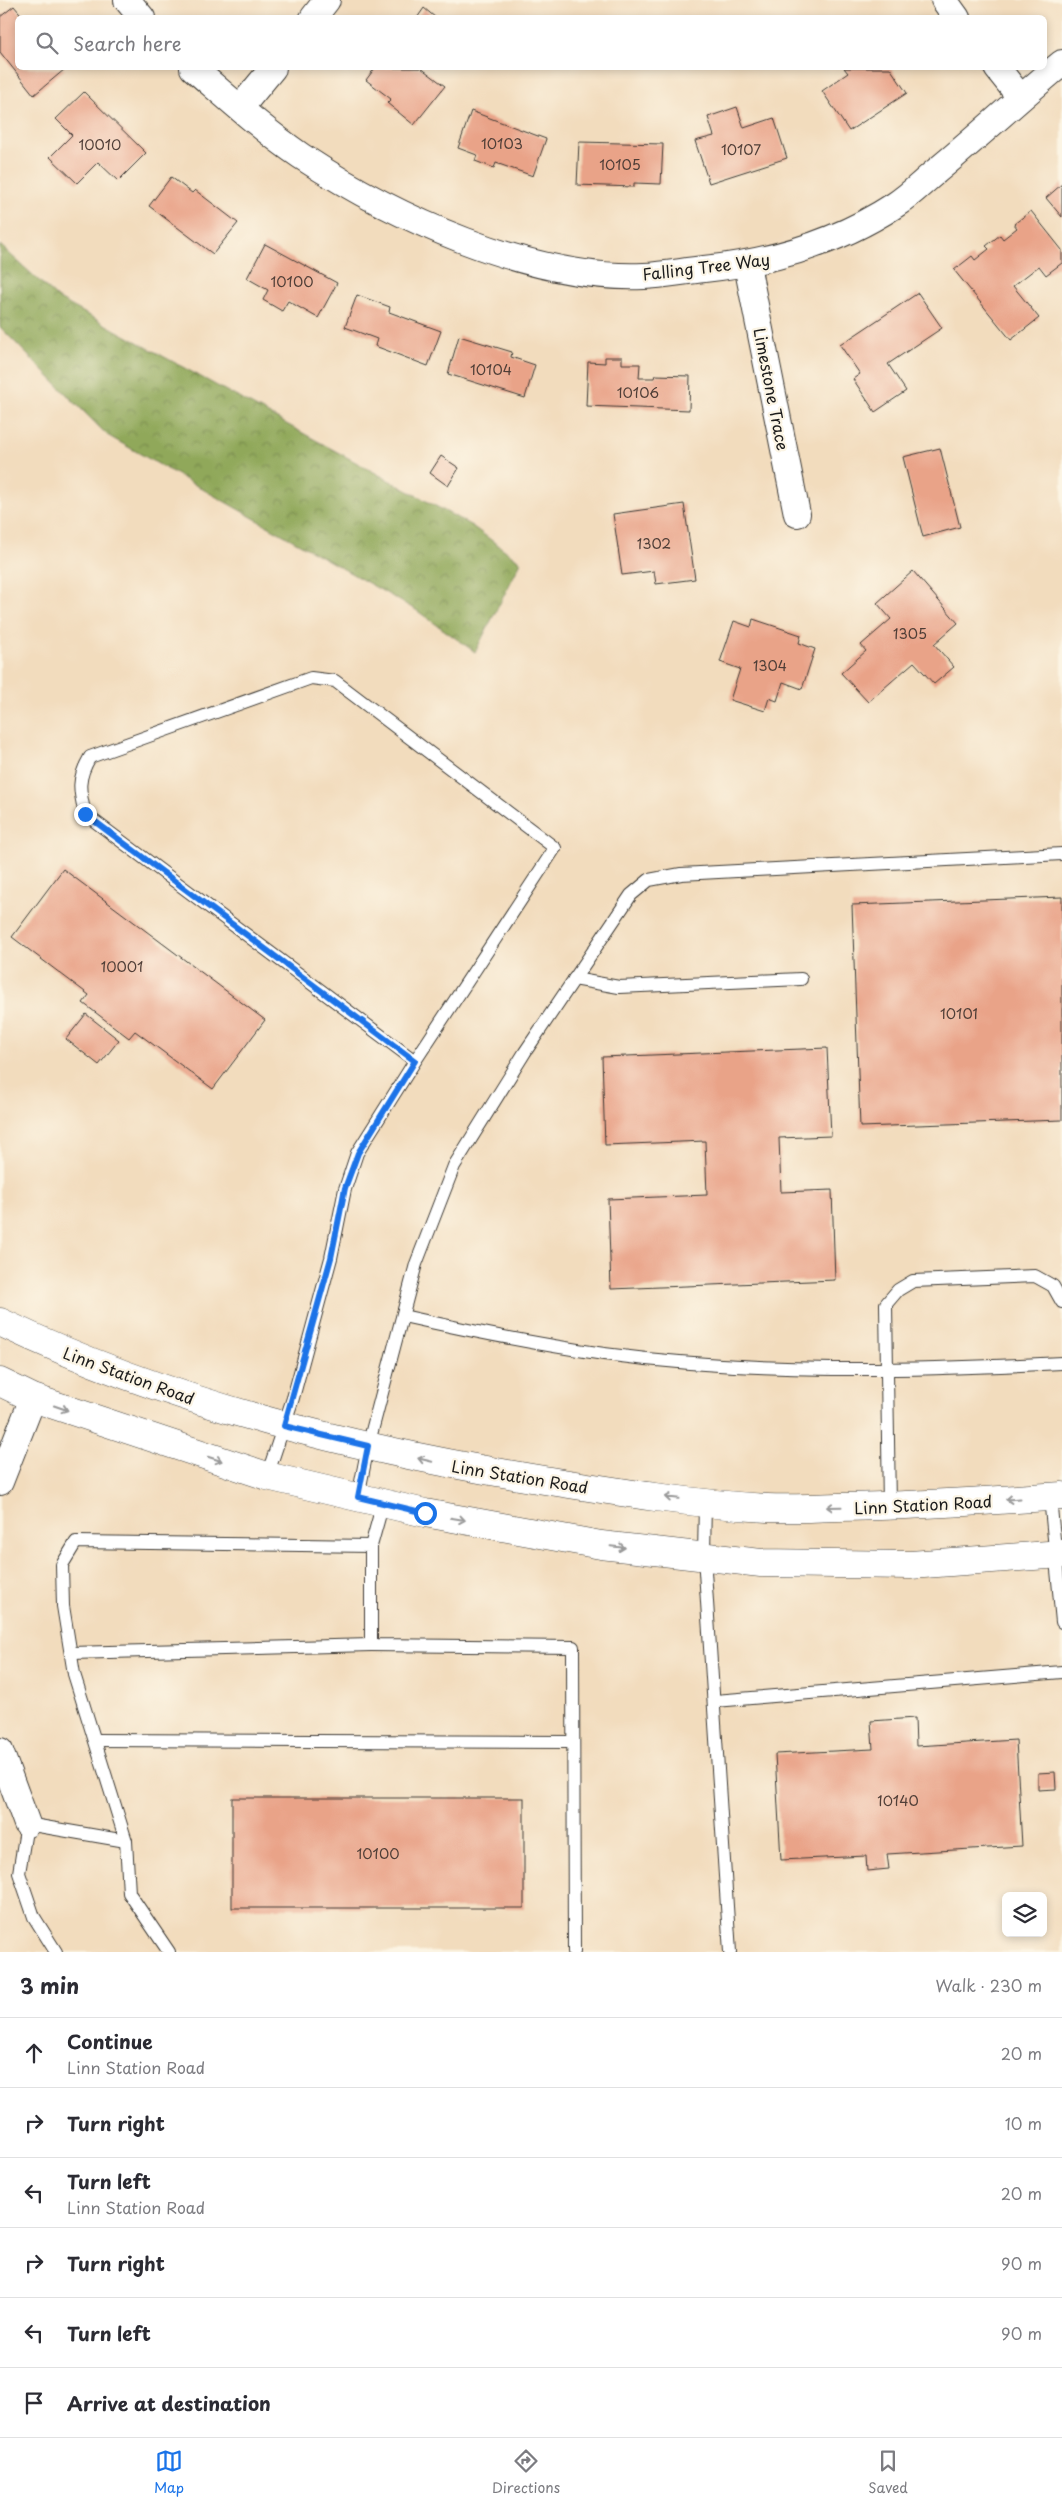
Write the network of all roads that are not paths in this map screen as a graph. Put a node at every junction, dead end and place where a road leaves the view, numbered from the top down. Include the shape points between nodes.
1 (127, 0) edge
2 (327, 0) edge
3 (944, 0) edge
4 (140, 15) edge
5 (315, 15) edge
6 (955, 15) edge
7 (1062, 63) edge
8 (195, 70) edge
9 (271, 70) edge
10 (998, 70) edge
11 (1020, 97) junction
12 (240, 108) junction
13 (747, 265) junction
14 (797, 514) dead end
15 (1062, 854) edge
16 (574, 979) junction
17 (801, 979) dead end
18 (415, 1061) junction
19 (1062, 1302) edge
20 (403, 1316) junction
21 (0, 1322) edge
22 (1062, 1363) edge
23 (885, 1370) junction
24 (0, 1382) edge
25 (33, 1398) junction
26 (284, 1426) junction
27 (368, 1446) junction
28 (268, 1476) junction
29 (0, 1482) edge
30 (1056, 1496) edge
31 (370, 1500) junction
32 (705, 1502) junction
33 (889, 1507) junction
34 (371, 1546) junction
35 (1059, 1554) edge
36 (704, 1556) junction
37 (1062, 1622) edge
38 (371, 1645) junction
39 (70, 1653) junction
40 (1062, 1672) edge
41 (715, 1701) junction
42 (95, 1740) junction
43 (573, 1742) junction
44 (0, 1751) edge
45 (27, 1824) junction
46 (126, 1841) junction
47 (56, 1951) edge
48 (169, 1952) edge
49 (574, 1952) edge
50 (730, 1952) edge

1 - 4 street
2 - 5 street
3 - 6 street
7 - 11 street, Falling Tree Way
8 - 12 street, Falling Tree Way
9 - 12 street
10 - 11 street
11 - 13 street, Falling Tree Way via 895,205 832,239
12 - 13 street, Falling Tree Way via 299,155 376,203 476,246 546,265 594,273 642,276
13 - 14 street, Limestone Trace
15 - 16 lane via 681,874 648,880 631,895
16 - 17 lane via 619,987
16 - 20 lane via 454,1166 416,1264
18 - 18 lane via 555,848 335,681 311,678 90,757 81,772 79,792 85,814
18 - 26 lane via 358,1153 345,1188 331,1258
19 - 23 lane via 1053,1286 1035,1276 913,1281 898,1290 886,1304
20 - 23 lane via 503,1338 606,1354 742,1366
20 - 27 lane
21 - 26 street, Linn Station Road via 66,1353 170,1392
22 - 23 lane
23 - 33 lane
24 - 25 street
25 -> 28 street
25 - 29 street
26 - 27 street, Linn Station Road
26 - 28 lane
27 - 31 lane
32 -> 27 street, Linn Station Road via 448,1465
28 - 31 street
30 -> 33 street, Linn Station Road
30 - 35 lane
31 - 34 lane
31 -> 36 street via 601,1545
33 -> 32 street, Linn Station Road via 768,1508
32 - 36 lane
34 - 38 lane
34 - 39 lane via 76,1542 62,1564 63,1606
35 - 36 street via 910,1564 761,1562
35 - 37 lane
36 - 41 lane
38 - 39 lane
38 - 43 lane via 573,1648
39 - 42 lane
40 - 41 lane
41 - 50 lane
42 - 43 lane
42 - 46 lane
43 - 49 lane
44 - 45 street
45 - 46 lane
45 - 47 lane via 19,1873 34,1917
46 - 48 lane via 130,1892

